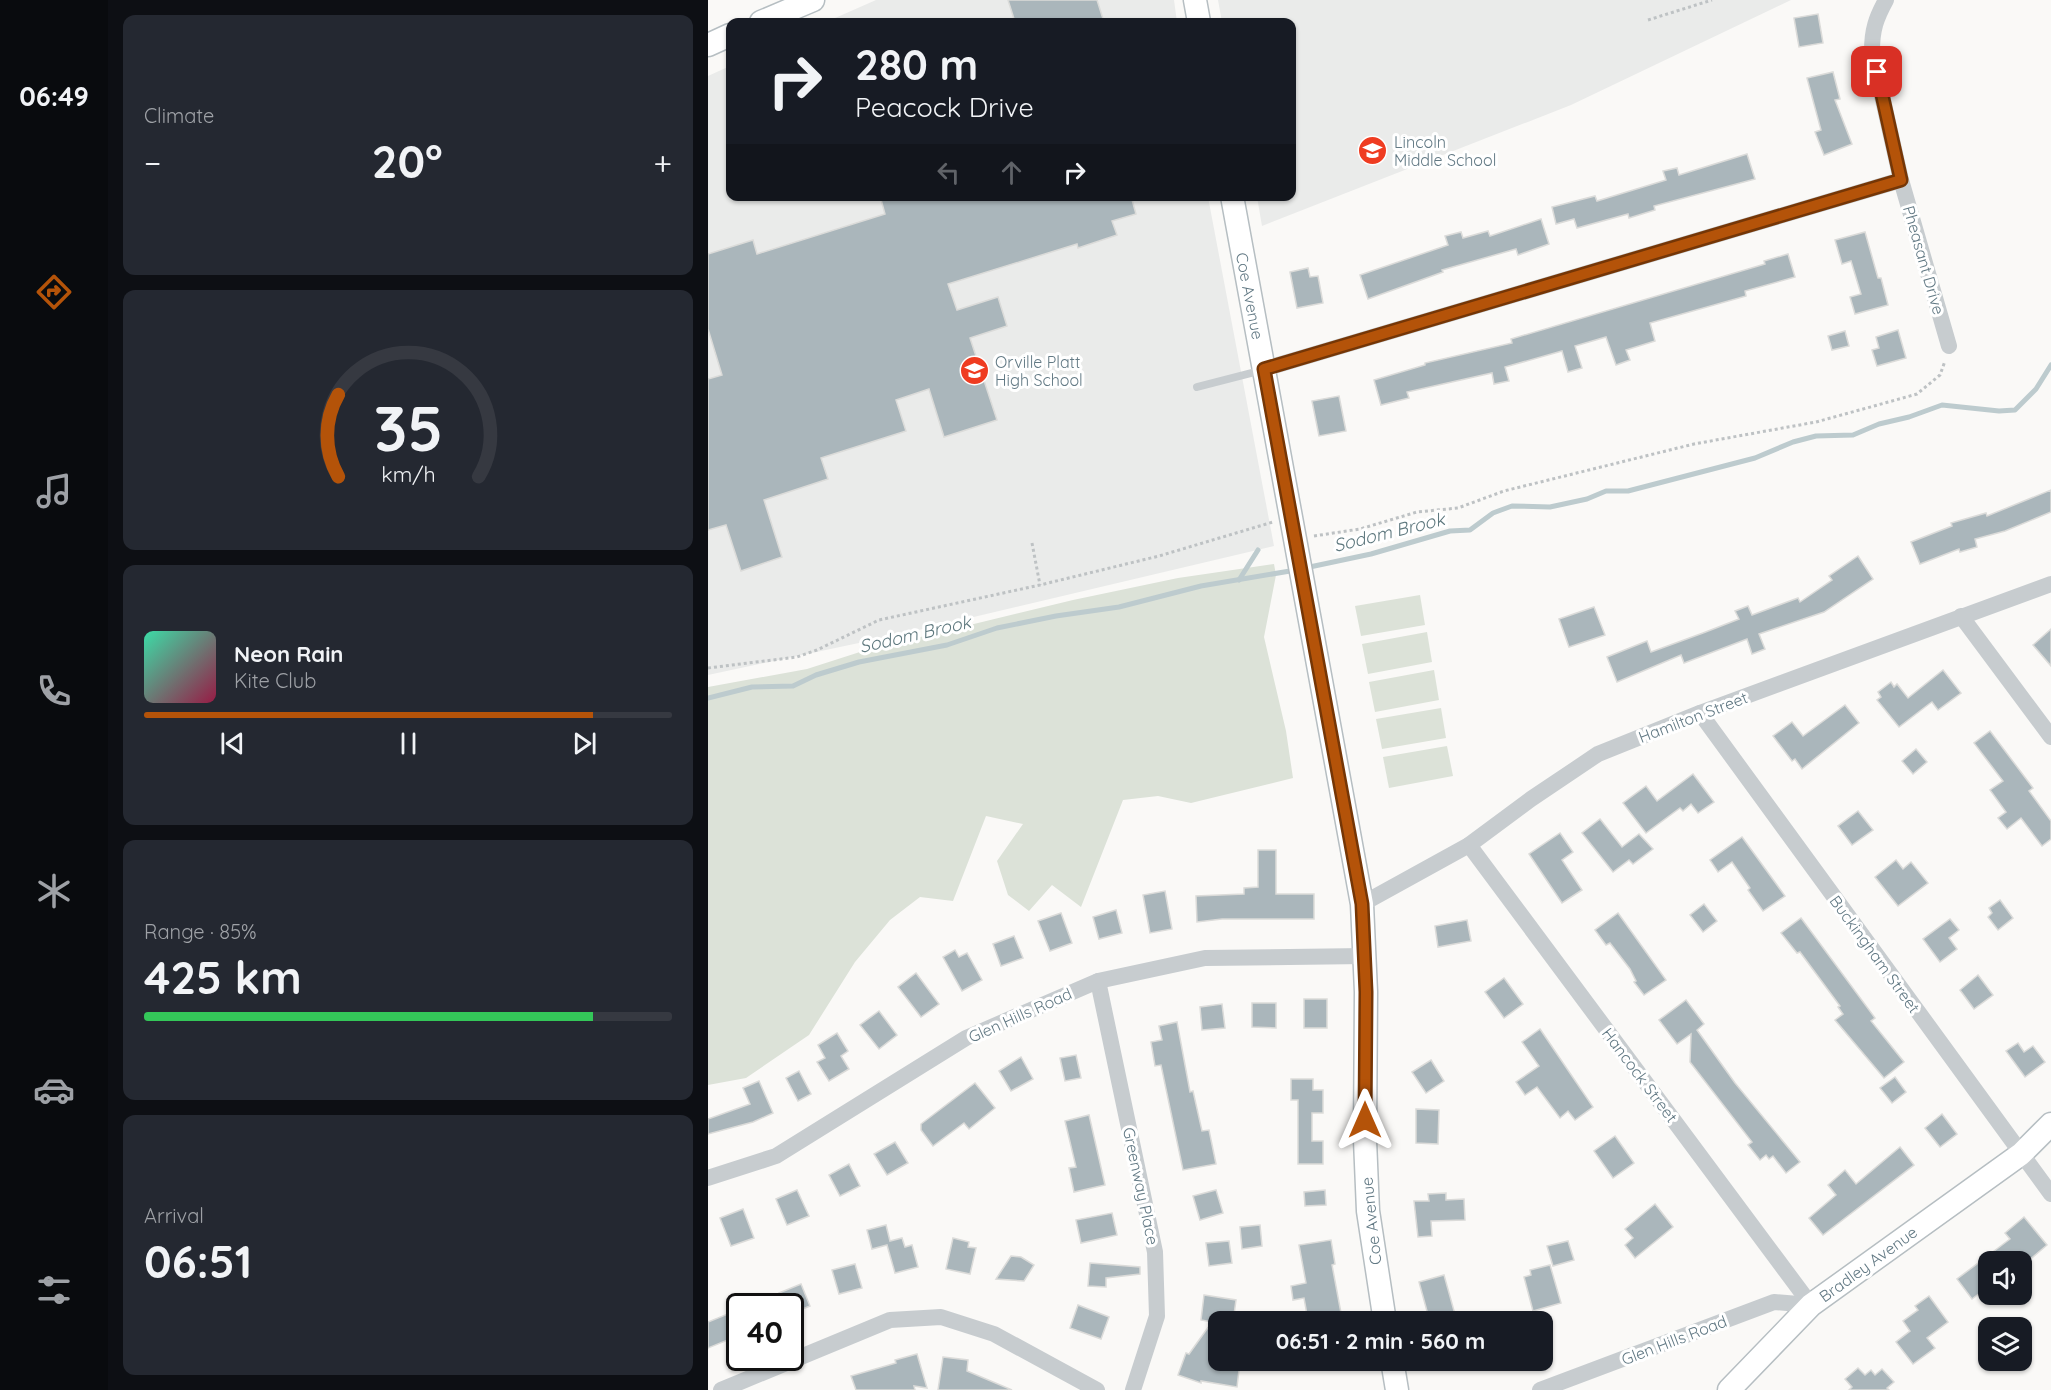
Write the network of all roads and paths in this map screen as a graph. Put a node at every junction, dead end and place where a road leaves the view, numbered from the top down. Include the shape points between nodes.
1 (813, 0) edge
2 (1195, 0) edge
3 (1712, 0) edge
4 (1886, 0) edge
5 (770, 18) edge
6 (1198, 18) edge
7 (1648, 20) dead end
8 (726, 37) edge
9 (708, 45) edge
10 (1901, 180) junction
11 (1233, 201) edge
12 (1949, 346) joint
13 (1264, 369) junction
14 (1197, 387) dead end
15 (1273, 522) dead end
16 (1032, 543) dead end
17 (1305, 543) junction
18 (2051, 584) edge
19 (1040, 585) junction
20 (1961, 616) junction
21 (708, 668) edge
22 (1701, 713) junction
23 (2051, 737) edge
24 (1469, 845) junction
25 (1362, 904) junction
26 (1365, 956) junction
27 (1098, 981) junction
28 (2051, 1124) edge
29 (2051, 1139) edge
30 (2021, 1154) junction
31 (708, 1178) edge
32 (2051, 1194) edge
33 (1811, 1305) junction
34 (1383, 1311) edge
35 (1394, 1371) edge
36 (721, 1390) edge
37 (1097, 1390) edge
38 (1133, 1390) edge
39 (1397, 1390) edge
40 (1540, 1390) edge
41 (1729, 1390) edge

1 - 5 street
2 - 6 street
3 - 7 path
4 - 10 street, Pheasant Drive via 1876,17 1872,51
8 - 9 street
10 - 12 street, Pheasant Drive
10 - 13 street
11 - 13 street, Coe Avenue
12 - 17 path via 1940,375 1917,394 1816,422 1694,444 1595,468 1504,491 1458,508 1417,512
13 - 14 lane
13 - 17 street, Coe Avenue
15 - 19 path
16 - 19 path
17 - 25 street, Coe Avenue via 1305,589
18 - 20 street, Hamilton Street
19 - 21 path via 879,620 797,657
20 - 22 street, Hamilton Street
20 - 23 street
22 - 24 street, Hamilton Street via 1598,754
22 - 30 street, Buckingham Street
24 - 25 street, Hamilton Street
24 - 33 street, Hancock Street
25 - 26 street, Coe Avenue
26 - 27 street, Glen Hills Road via 1205,958
26 - 34 street, Coe Avenue via 1368,1211
27 - 31 street, Glen Hills Road via 966,1038 776,1156
27 - 38 street, Greenway Place via 1155,1252 1157,1316
28 - 30 street, Bradley Avenue
29 - 30 street, Bradley Avenue
30 - 32 street, Buckingham Street
30 - 33 street, Bradley Avenue
33 - 40 street, Glen Hills Road via 1774,1302
33 - 41 street, Bradley Avenue
35 - 39 street
36 - 37 street via 890,1320 941,1317 994,1334

